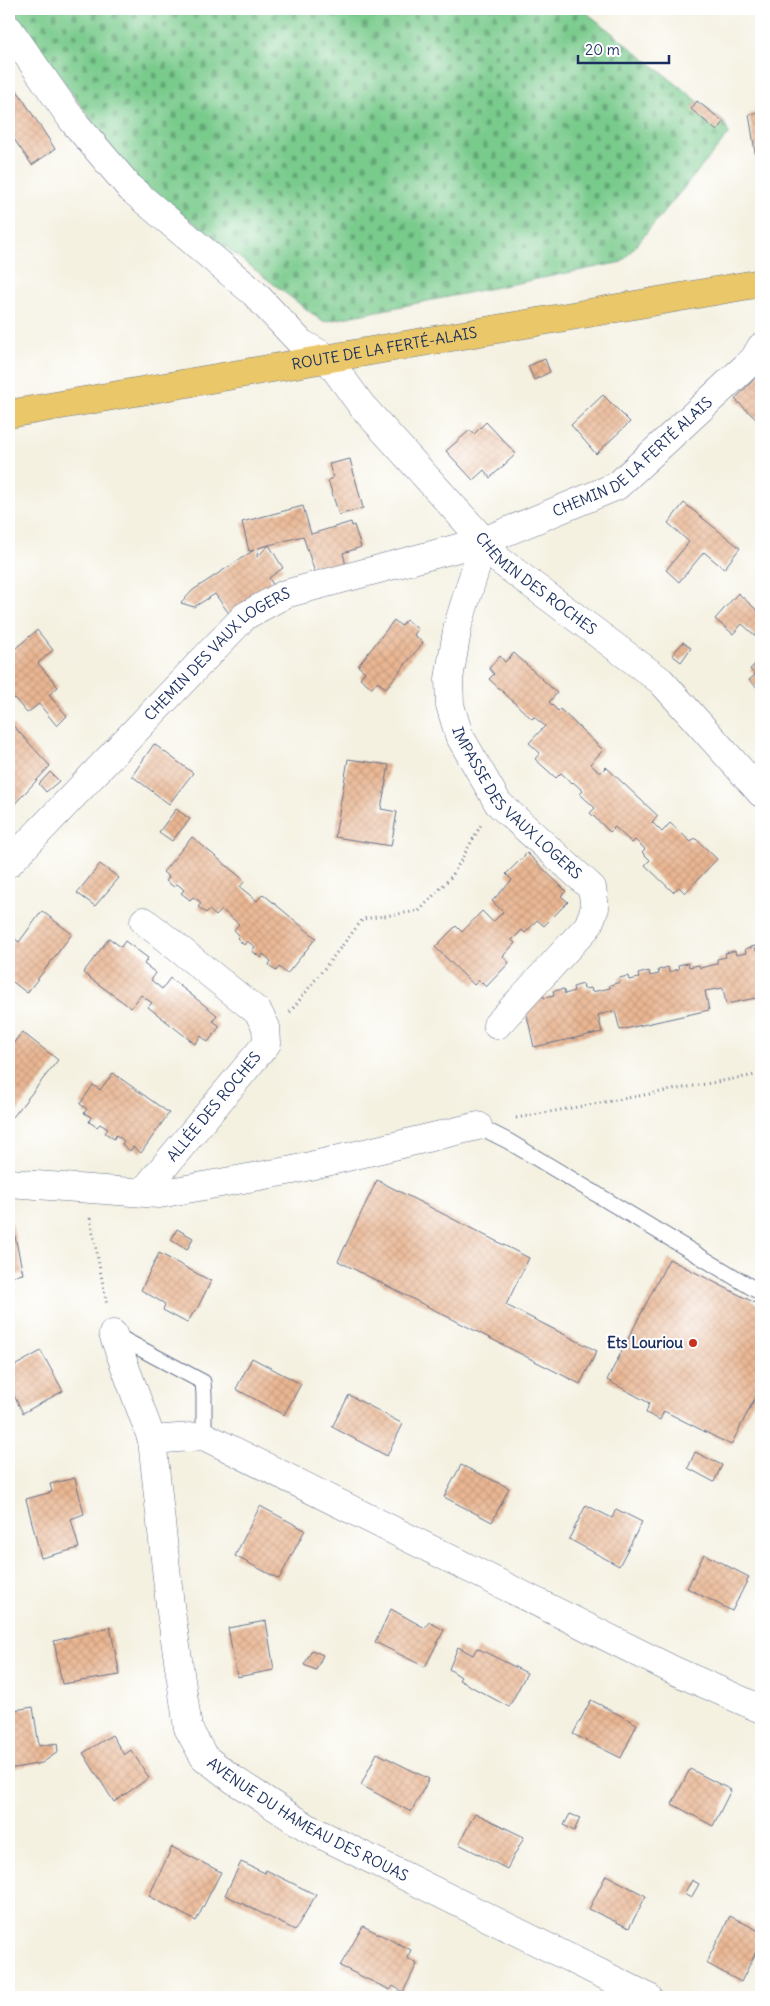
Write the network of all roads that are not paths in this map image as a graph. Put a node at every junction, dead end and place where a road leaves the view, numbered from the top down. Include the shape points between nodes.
1 (9, 29) edge
2 (761, 283) edge
3 (761, 347) edge
4 (327, 358) junction
5 (9, 414) edge
6 (484, 541) junction
7 (761, 794) edge
8 (9, 863) edge
9 (144, 921) dead end
10 (497, 1025) dead end
11 (478, 1126) joint
12 (9, 1183) edge
13 (143, 1192) junction
14 (761, 1293) edge
15 (112, 1334) joint
16 (204, 1436) junction
17 (152, 1440) junction
18 (761, 1709) edge
19 (648, 1997) edge

1 - 4 street via 73,121 131,189 254,294 301,343
2 - 4 main road, ROUTE DE LA FERTÉ-ALAIS
3 - 6 street, CHEMIN DE LA FERTÉ ALAIS via 754,359 617,486
4 - 5 main road, ROUTE DE LA FERTÉ-ALAIS
4 - 6 street, CHEMIN DES ROCHES via 362,406
6 - 7 street, CHEMIN DES ROCHES via 500,560 661,681
6 - 8 street, CHEMIN DES VAUX LOGERS via 285,594 246,616
6 - 10 street, IMPASSE DES VAUX LOGERS via 458,625 449,679 450,705 459,735 498,802 592,888 596,908 588,926
9 - 13 street, ALLÉE DES ROCHES via 258,1012 266,1027 266,1043
11 - 13 street via 293,1170 159,1194
11 - 14 lane
12 - 13 street
15 - 16 lane via 203,1382
15 - 17 street, AVENUE DU HAMEAU DES ROUAS
16 - 17 street
16 - 18 street via 673,1670
17 - 19 street, AVENUE DU HAMEAU DES ROUAS via 170,1605 188,1728 204,1756 234,1780 308,1828

